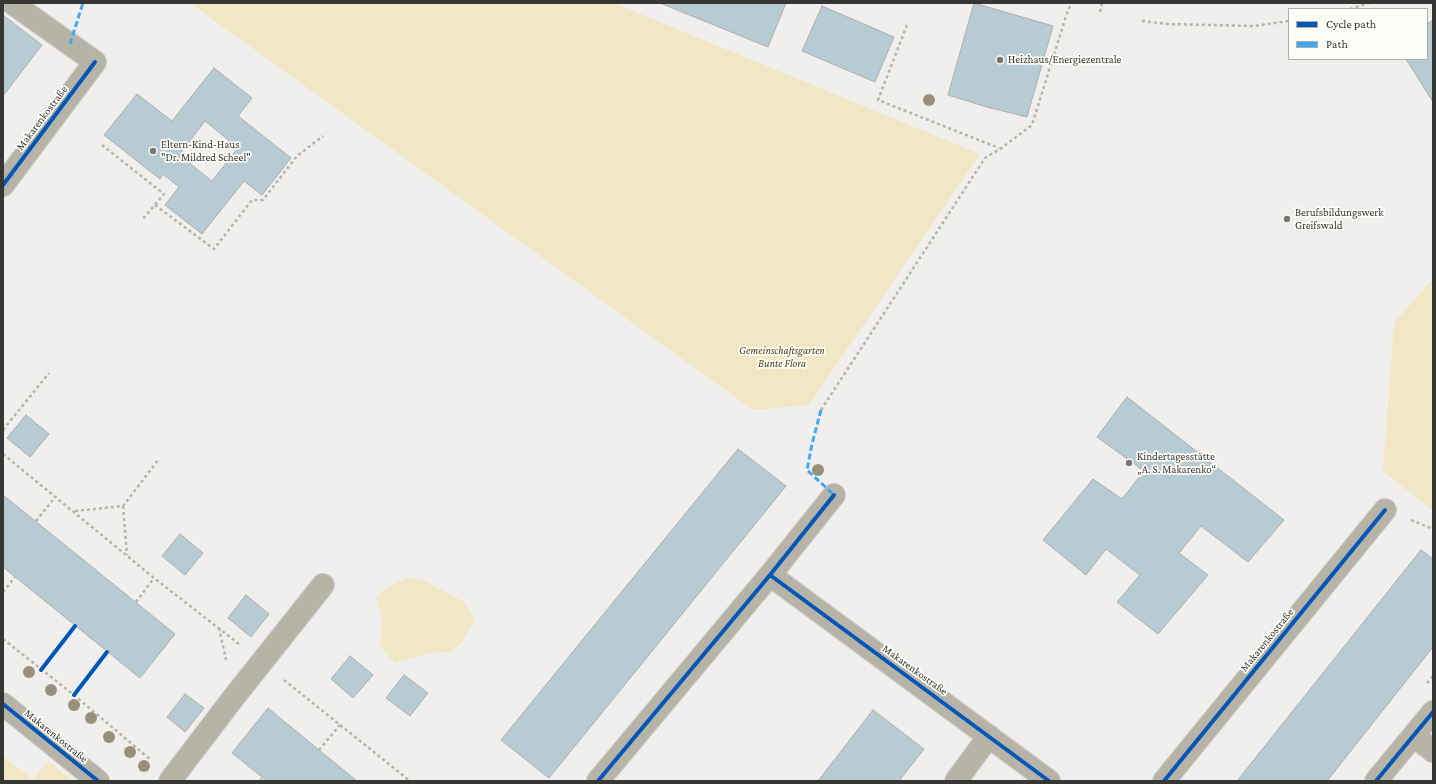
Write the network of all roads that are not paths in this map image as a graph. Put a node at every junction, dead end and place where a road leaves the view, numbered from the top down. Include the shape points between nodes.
1 (12, 3) edge
2 (3, 185) edge
3 (834, 495) dead end
4 (1385, 510) dead end
5 (770, 575) junction
6 (322, 586) dead end
7 (3, 704) edge
8 (1433, 712) edge
9 (989, 736) junction
10 (1414, 736) junction
11 (1433, 751) edge
12 (172, 779) edge
13 (98, 781) edge
14 (598, 781) edge
15 (956, 781) edge
16 (1049, 781) edge
17 (1164, 781) edge
18 (1376, 781) edge

1 - 2 street, Makarenkostraße via 95,62
3 - 5 street
4 - 17 street, Makarenkostraße
5 - 9 street, Makarenkostraße
5 - 14 street
6 - 12 street
7 - 13 street, Makarenkostraße
8 - 10 street
9 - 15 street
9 - 16 street, Makarenkostraße
10 - 11 street
10 - 18 street

